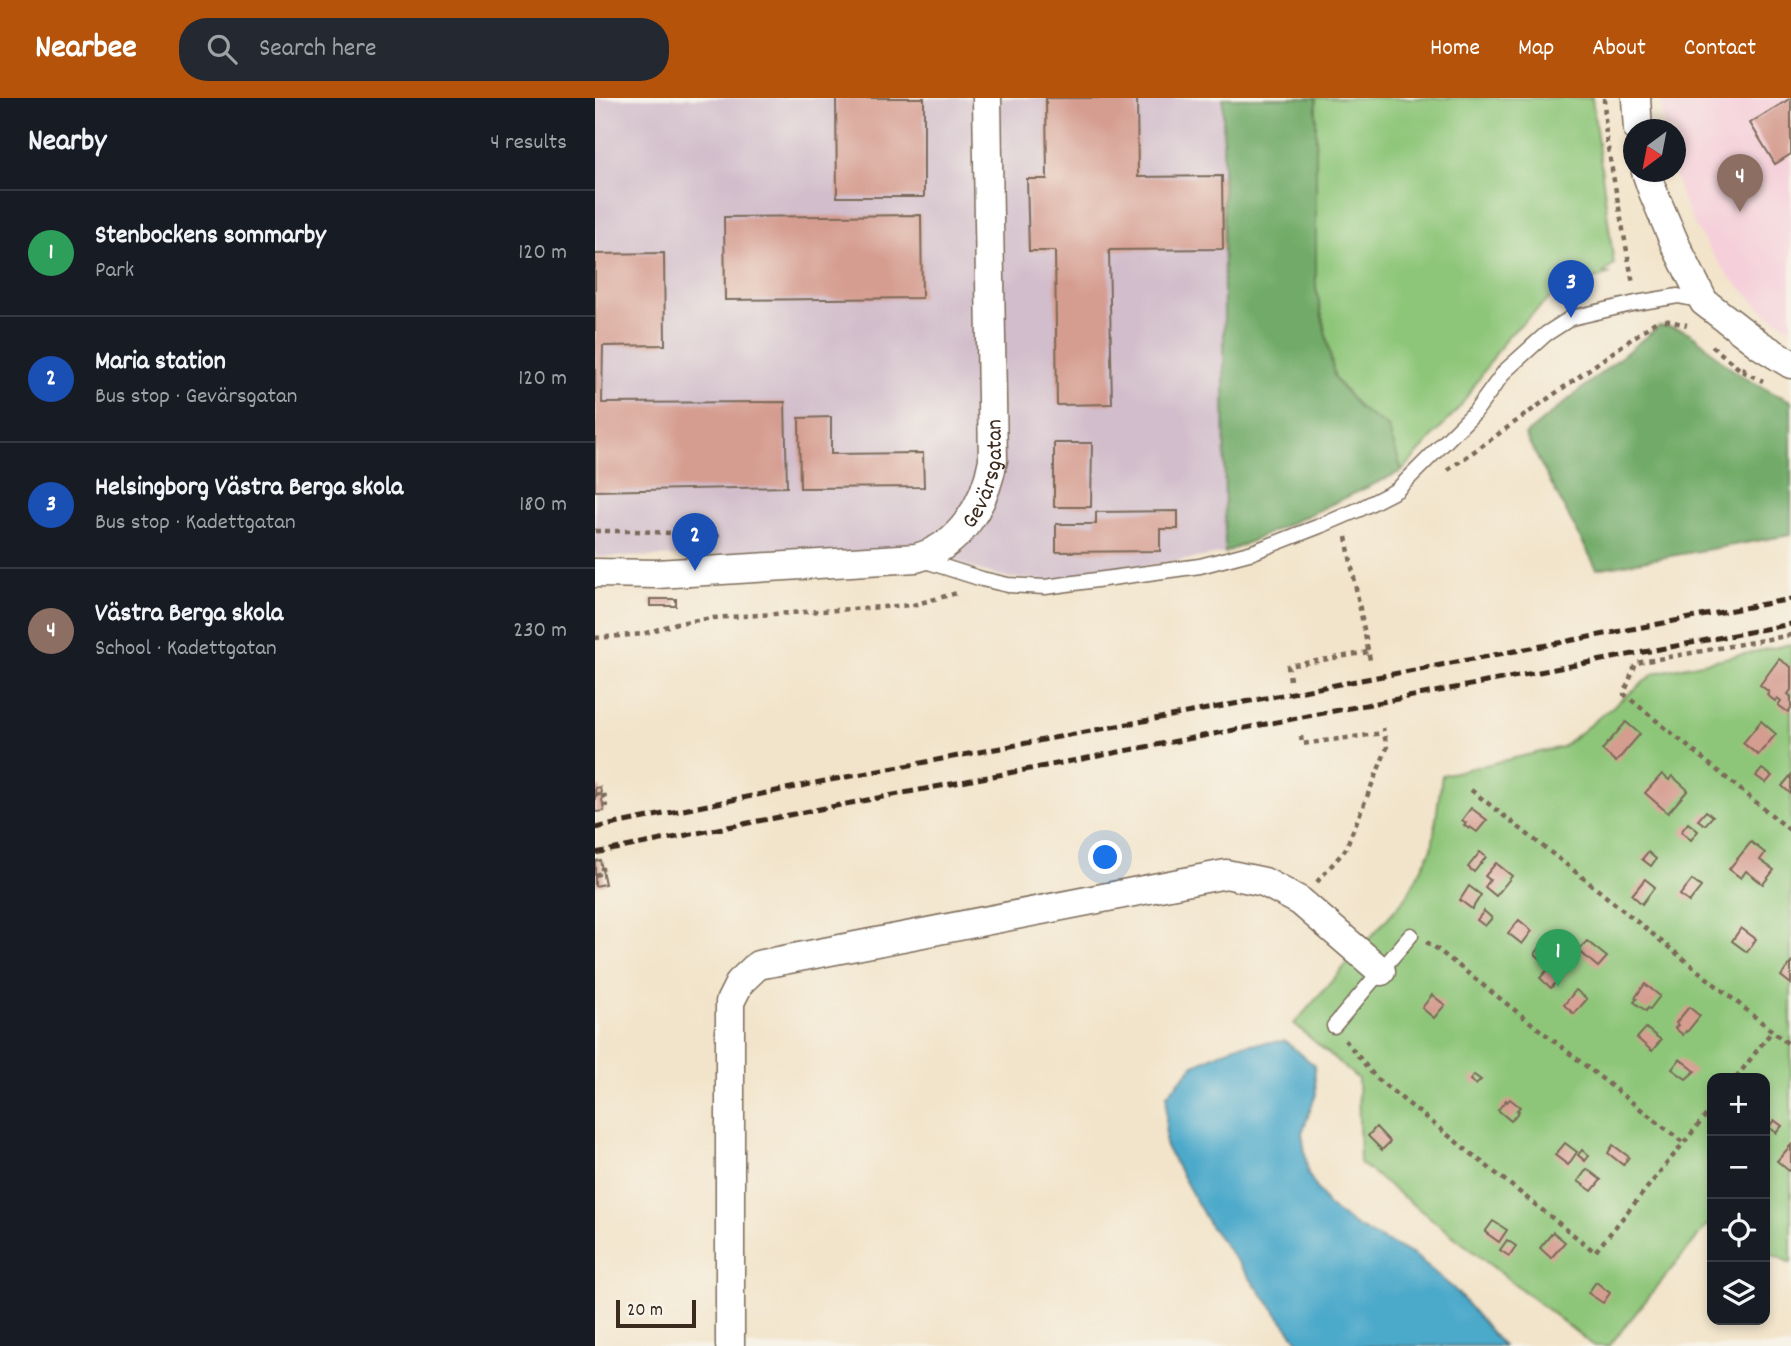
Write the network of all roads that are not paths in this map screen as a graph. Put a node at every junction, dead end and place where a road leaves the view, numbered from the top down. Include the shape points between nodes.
1 (988, 98) edge
2 (1636, 98) edge
3 (1637, 119) edge
4 (1650, 182) edge
5 (1704, 302) junction
6 (1791, 364) edge
7 (916, 558) junction
8 (595, 573) edge
9 (657, 574) junction
10 (595, 593) edge
11 (1411, 935) road end
12 (1381, 971) junction
13 (1334, 1026) road end
14 (730, 1346) edge

1 - 7 street, Gevärsgatan via 993,460 985,491 968,522 943,547
2 - 3 street
4 - 5 street
5 - 6 street
5 - 7 lane via 1678,296 1571,318 1505,371 1475,412 1397,490 1253,552 1200,566 1045,587 1008,585
7 - 9 street, Gevärsgatan
8 - 9 street, Gevärsgatan
9 - 10 street, Gevärsgatan
11 - 12 lane
12 - 13 lane
12 - 14 street via 1300,901 1264,882 1226,874 758,965 740,982 730,1002

